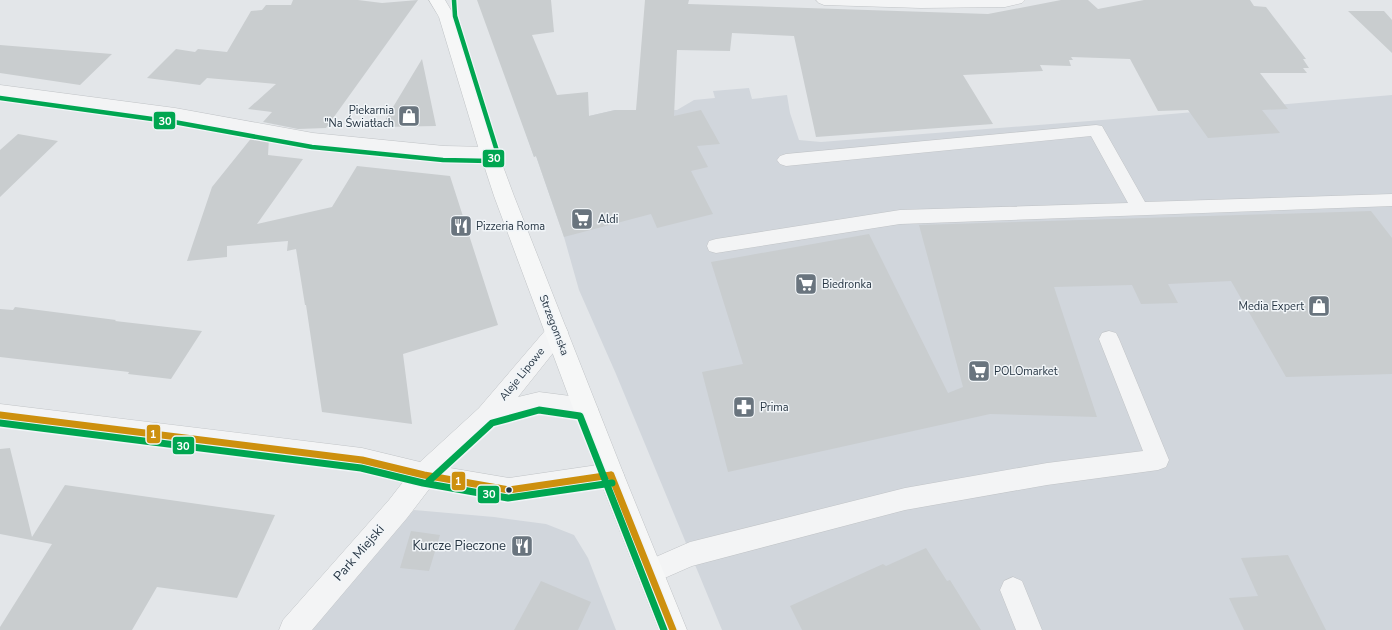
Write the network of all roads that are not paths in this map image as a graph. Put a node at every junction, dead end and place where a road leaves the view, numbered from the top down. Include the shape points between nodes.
1 (437, 0) edge
2 (824, 0) edge
3 (1017, 0) edge
4 (446, 8) edge
5 (0, 90) edge
6 (489, 153) junction
7 (786, 160) dead end
8 (1392, 200) edge
9 (1140, 209) junction
10 (716, 246) dead end
11 (557, 332) junction
12 (1109, 339) dead end
13 (586, 409) junction
14 (0, 415) edge
15 (488, 416) junction
16 (424, 475) junction
17 (611, 475) junction
18 (651, 572) junction
19 (1013, 590) dead end
20 (293, 630) edge
21 (673, 630) edge
22 (1029, 630) edge

1 - 4 main road, Strzegomska
2 - 3 street via 921,3
4 - 6 main road, Strzegomska
5 - 6 street via 175,114 313,139 444,152
6 - 11 main road, Strzegomska
7 - 9 lane via 1096,130
8 - 9 lane
9 - 10 lane via 900,217
11 - 13 main road, Strzegomska
11 - 15 street, Aleje Lipowe
12 - 18 lane via 1158,460 1047,474 905,500 690,554
13 - 15 street, Aleje Lipowe via 539,402
13 - 17 main road, Strzegomska
14 - 16 street via 362,460
15 - 16 street, Aleje Lipowe
16 - 17 street via 509,490
16 - 20 street, Park Miejski via 398,509
17 - 18 main road, Strzegomska
18 - 21 main road, Strzegomska
19 - 22 lane

